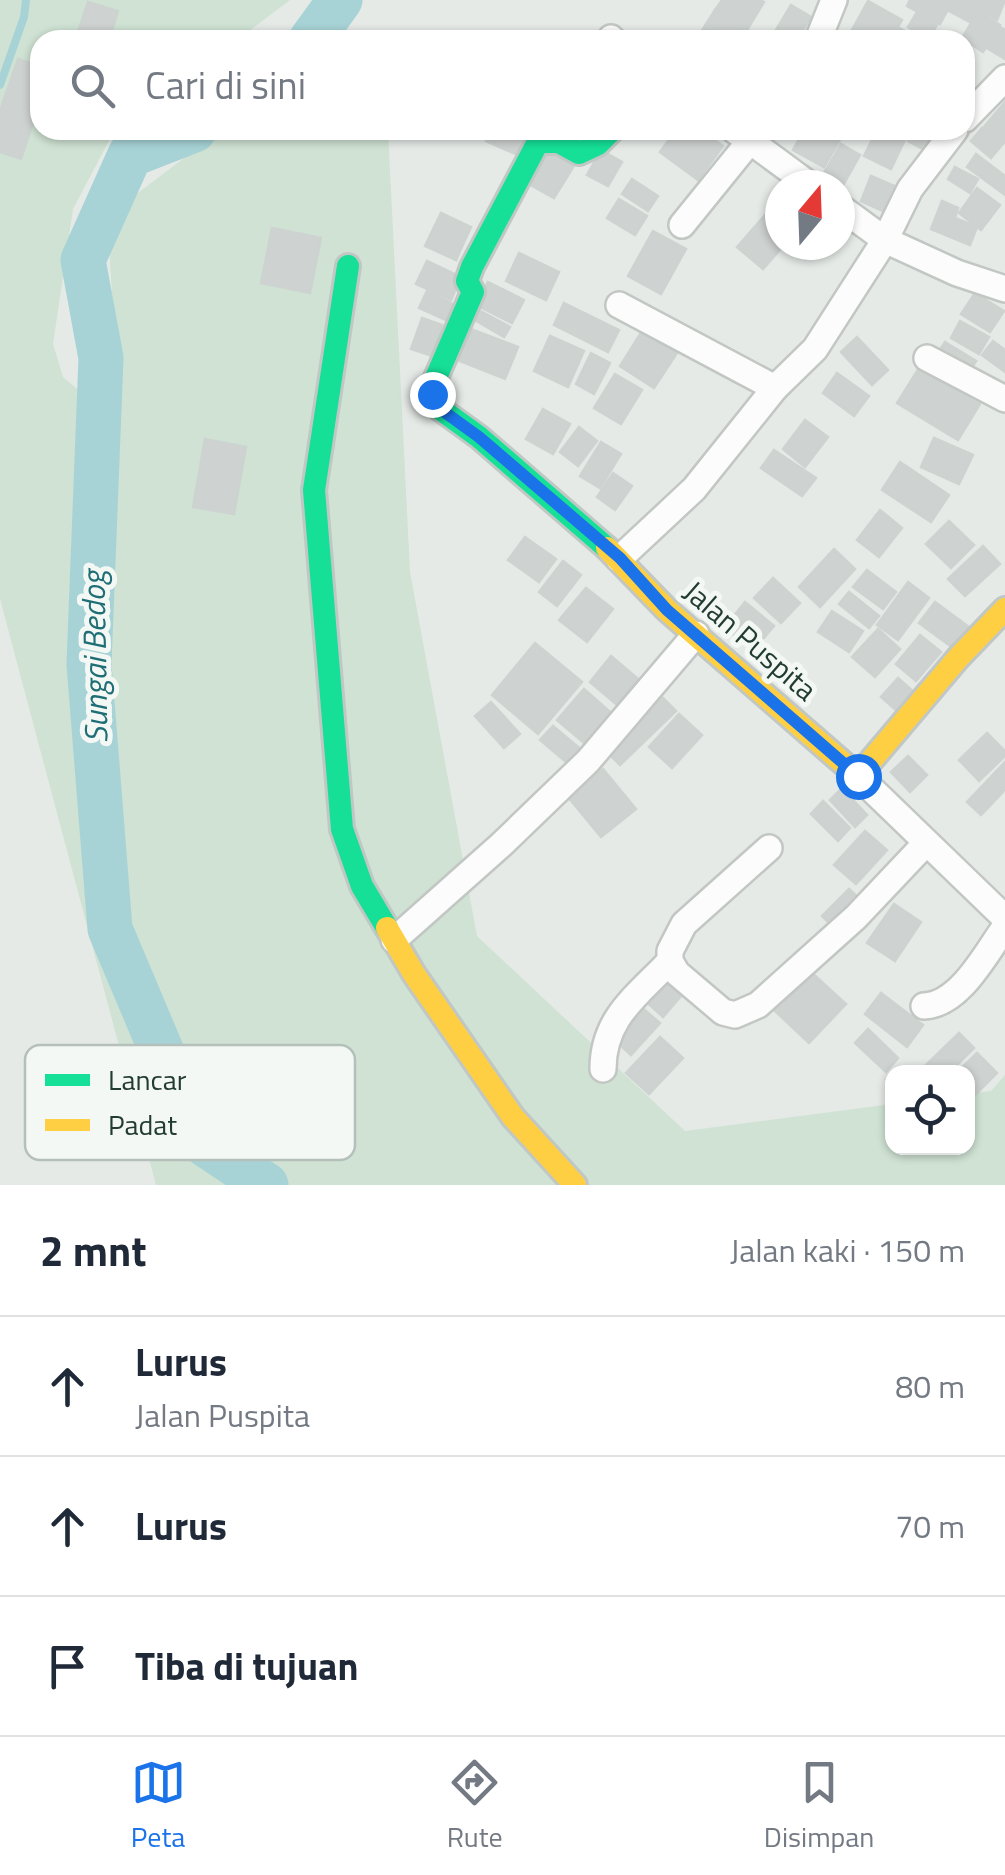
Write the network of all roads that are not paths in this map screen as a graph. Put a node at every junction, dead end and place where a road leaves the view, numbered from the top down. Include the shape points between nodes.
1 (834, 0) edge
2 (822, 30) edge
3 (1005, 78) edge
4 (975, 109) edge
5 (546, 140) edge
6 (552, 140) edge
7 (603, 140) edge
8 (744, 140) edge
9 (755, 140) edge
10 (947, 140) edge
11 (792, 170) edge
12 (855, 218) edge
13 (682, 226) dead end
14 (886, 240) junction
15 (348, 266) dead end
16 (1005, 289) edge
17 (619, 305) dead end
18 (927, 358) dead end
19 (774, 388) junction
20 (1005, 399) edge
21 (620, 558) junction
22 (1005, 609) edge
23 (696, 634) junction
24 (858, 776) junction
25 (926, 843) junction
26 (768, 848) dead end
27 (1005, 918) edge
28 (1005, 927) edge
29 (394, 940) junction
30 (670, 961) junction
31 (924, 1006) dead end
32 (602, 1069) dead end
33 (575, 1185) edge

1 - 2 street
3 - 4 street
5 - 21 street, Jalan Puspita via 538,142 472,267 467,281 473,292 435,380 432,403
6 - 7 street, Jalan Puspita via 584,154
8 - 13 street
9 - 11 street
10 - 14 street via 910,189
12 - 14 street
14 - 16 street
14 - 19 street via 814,349
15 - 29 street via 314,490 317,540 342,828 362,886
17 - 19 street
18 - 20 street
19 - 21 street via 694,489
21 - 23 street, Jalan Puspita
22 - 24 street
23 - 24 street, Jalan Puspita
23 - 29 street via 588,761
24 - 25 street
25 - 27 street
25 - 30 street via 856,918 748,1012 723,1012
26 - 30 street via 684,924
28 - 31 street via 963,984 935,1006
29 - 33 street via 513,1117
30 - 32 street via 613,1021

